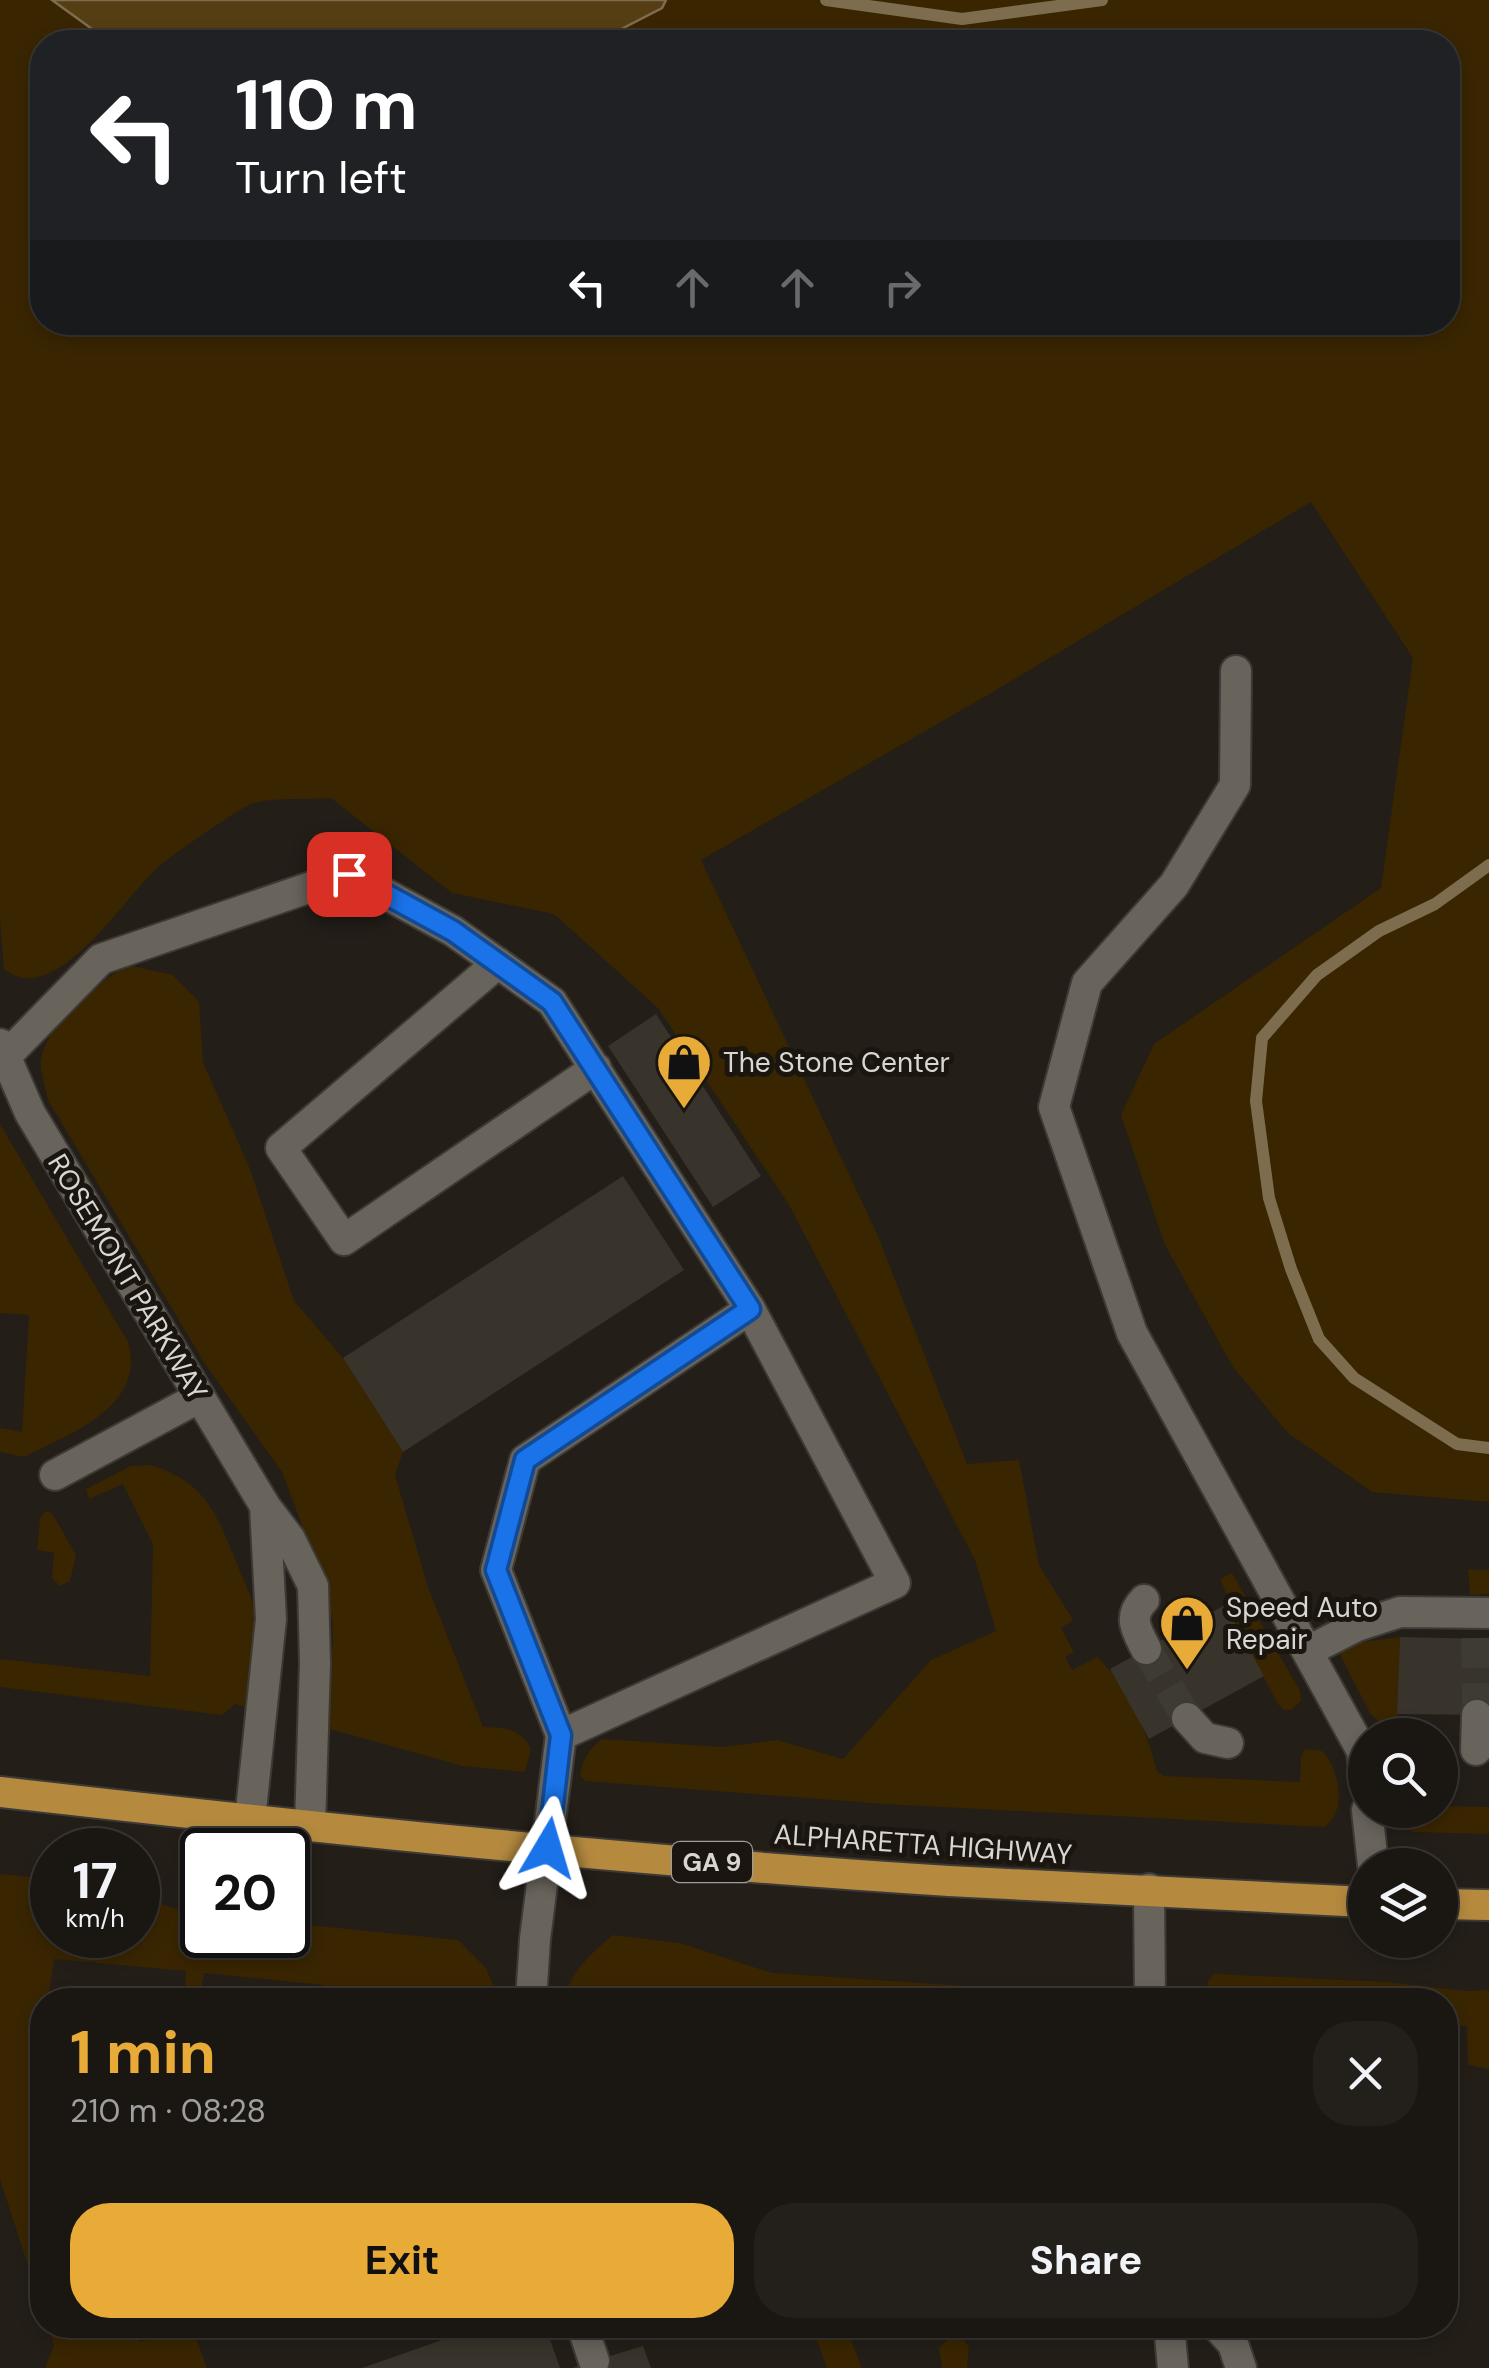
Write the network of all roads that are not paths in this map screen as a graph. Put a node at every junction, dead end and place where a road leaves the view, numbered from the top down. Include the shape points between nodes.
1 (1236, 671) dead end
2 (498, 963) junction
3 (3, 1050) edge
4 (596, 1068) junction
5 (750, 1309) junction
6 (200, 1397) junction
7 (55, 1476) dead end
8 (265, 1506) junction
9 (1144, 1600) dead end
10 (1481, 1621) edge
11 (1146, 1649) tunnel mouth
12 (1308, 1650) junction
13 (1477, 1715) tunnel mouth
14 (1187, 1718) tunnel mouth
15 (1348, 1725) edge
16 (561, 1735) junction
17 (1228, 1743) dead end
18 (1476, 1750) dead end
19 (0, 1792) edge
20 (250, 1820) junction
21 (310, 1826) junction
22 (548, 1848) junction
23 (1150, 1890) junction
24 (1348, 1901) edge
25 (1458, 1905) edge
26 (1489, 1906) edge
27 (532, 1988) edge
28 (1150, 1988) edge
29 (586, 2338) edge
30 (1170, 2338) edge
31 (1228, 2338) edge
32 (594, 2361) dead end
33 (1173, 2368) edge
34 (1241, 2368) edge

1 - 12 street via 1235,785 1174,885 1087,983 1054,1107 1132,1333
2 - 3 street via 349,874 101,958
2 - 4 street via 552,1002
2 - 4 street via 281,1148 344,1240
3 - 6 street, ROSEMONT PARKWAY via 30,1114
4 - 5 street
5 - 16 street via 525,1460 496,1570
5 - 16 street via 895,1583
6 - 7 street
6 - 8 street, ROSEMONT PARKWAY
8 - 20 street, ROSEMONT PARKWAY via 271,1619
8 - 21 street, ROSEMONT PARKWAY via 313,1586
9 - 11 street via 1134,1624
10 - 12 street via 1400,1612
12 - 15 street
13 - 18 street
14 - 17 street via 1205,1738
16 - 22 street
19 - 20 highway, ALPHARETTA HIGHWAY / GA 9
20 - 21 highway, ALPHARETTA HIGHWAY / GA 9
21 - 22 highway, ALPHARETTA HIGHWAY / GA 9
22 - 23 highway, ALPHARETTA HIGHWAY / GA 9
22 - 27 street
23 - 24 highway, ALPHARETTA HIGHWAY / GA 9
23 - 28 street
25 - 26 highway
29 - 32 street
30 - 33 street
31 - 34 street

